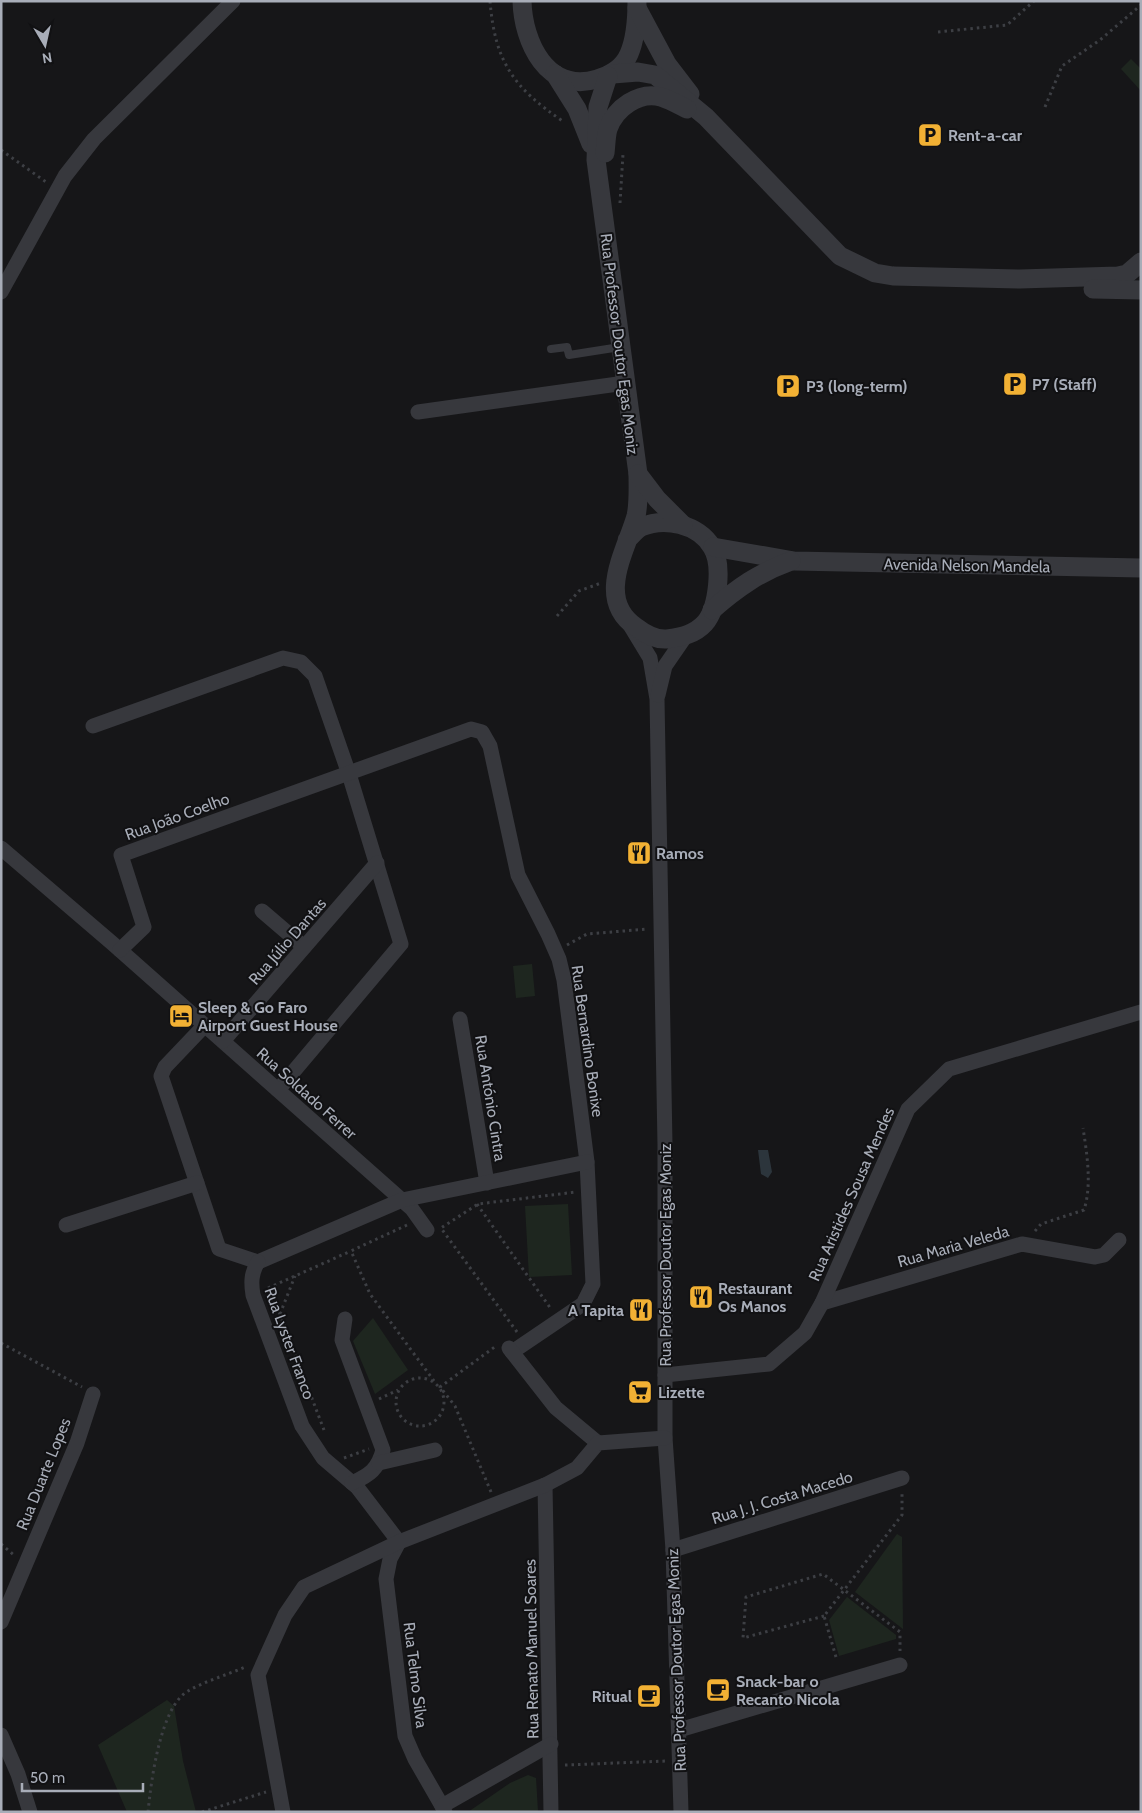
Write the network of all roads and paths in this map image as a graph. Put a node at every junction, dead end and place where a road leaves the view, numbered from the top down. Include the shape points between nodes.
1 (233, 1) edge
2 (490, 1) edge
3 (522, 1) edge
4 (1034, 1) edge
5 (637, 4) edge
6 (1141, 5) edge
7 (938, 32) dead end
8 (555, 74) junction
9 (611, 75) junction
10 (1045, 107) dead end
11 (706, 118) junction
12 (584, 122) junction
13 (624, 148) dead end
14 (1, 150) edge
15 (596, 160) junction
16 (600, 189) junction
17 (57, 190) junction
18 (612, 212) junction
19 (1141, 262) edge
20 (1020, 279) junction
21 (1141, 290) edge
22 (1, 292) edge
23 (620, 347) junction
24 (551, 350) dead end
25 (625, 383) junction
26 (418, 412) dead end
27 (638, 474) junction
28 (683, 525) junction
29 (627, 540) junction
30 (712, 547) junction
31 (794, 561) junction
32 (1141, 568) edge
33 (615, 578) junction
34 (712, 610) junction
35 (557, 616) dead end
36 (628, 621) junction
37 (685, 637) junction
38 (657, 699) junction
39 (93, 726) dead end
40 (349, 774) junction
41 (1, 848) edge
42 (376, 863) junction
43 (262, 911) dead end
44 (661, 928) junction
45 (304, 947) junction
46 (120, 950) junction
47 (556, 952) junction
48 (1141, 1012) edge
49 (460, 1019) dead end
50 (205, 1025) junction
51 (223, 1041) junction
52 (278, 1090) junction
53 (1083, 1128) dead end
54 (587, 1162) junction
55 (197, 1183) junction
56 (487, 1184) junction
57 (466, 1188) junction
58 (582, 1195) junction
59 (402, 1200) junction
60 (478, 1204) junction
61 (66, 1225) dead end
62 (423, 1225) joint
63 (1119, 1240) dead end
64 (1022, 1244) junction
65 (351, 1250) junction
66 (258, 1262) junction
67 (295, 1276) junction
68 (270, 1288) junction
69 (253, 1295) junction
70 (822, 1302) junction
71 (280, 1315) junction
72 (345, 1319) dead end
73 (558, 1320) junction
74 (1, 1342) edge
75 (525, 1343) junction
76 (508, 1347) junction
77 (665, 1375) junction
78 (434, 1381) junction
79 (440, 1387) junction
80 (399, 1390) junction
81 (94, 1394) joint
82 (366, 1405) junction
83 (326, 1433) dead end
84 (665, 1438) junction
85 (598, 1443) junction
86 (372, 1448) dead end
87 (435, 1450) dead end
88 (336, 1461) dead end
89 (379, 1463) junction
90 (902, 1478) joint
91 (352, 1483) junction
92 (545, 1485) junction
93 (496, 1504) junction
94 (399, 1542) junction
95 (673, 1550) junction
96 (844, 1591) junction
97 (824, 1616) junction
98 (1, 1622) edge
99 (836, 1657) dead end
100 (264, 1660) junction
101 (900, 1665) joint
102 (678, 1730) junction
103 (1, 1735) edge
104 (551, 1744) junction
105 (680, 1760) junction
106 (551, 1766) junction
107 (278, 1790) junction
108 (444, 1809) edge
109 (30, 1812) edge
110 (148, 1812) edge
111 (202, 1812) edge
112 (284, 1812) edge
113 (552, 1812) edge
114 (682, 1812) edge

1 - 17 street via 94,139
2 - 12 path via 498,48 506,69 518,84 563,122
3 - 8 street via 526,33 534,52
4 - 7 path via 1007,25
5 - 9 street via 634,40 628,56
5 - 11 street via 667,64
6 - 10 path via 1100,40 1062,66
8 - 9 street via 571,81 589,82
8 - 12 street
9 - 11 street via 638,72 655,75
9 - 15 street via 598,107
11 - 16 street via 660,97 646,96 623,106 608,129
11 - 20 street via 840,256 856,266 893,276
12 - 15 street
13 - 18 path
14 - 17 path
15 - 16 street, Rua Professor Doutor Egas Moniz
16 - 18 street, Rua Professor Doutor Egas Moniz
17 - 22 street
18 - 23 street, Rua Professor Doutor Egas Moniz
19 - 20 street via 1127,274 1118,276
20 - 21 street via 1082,288
23 - 24 lane via 568,355 567,347
23 - 25 street, Rua Professor Doutor Egas Moniz
25 - 26 street
25 - 27 street, Rua Professor Doutor Egas Moniz
27 - 28 street via 656,499
27 - 29 street, Rua Professor Doutor Egas Moniz via 636,514
28 - 29 street via 662,522 640,528
28 - 30 street via 695,530
29 - 33 street
30 - 31 street
30 - 34 street via 718,565 718,580
31 - 32 street, Avenida Nelson Mandela
31 - 34 street via 767,570 736,588
33 - 35 path via 579,591
33 - 36 street via 616,596
34 - 37 street via 705,623
36 - 37 street via 652,636 664,639
36 - 38 street via 650,658
37 - 38 street via 665,666
38 - 44 street, Rua Professor Doutor Egas Moniz
39 - 40 street via 283,658 301,662 315,676
40 - 42 street
40 - 46 street, Rua João Coelho via 121,854 144,927
40 - 47 street, Rua Bernardino Bonixe via 471,729 482,732 490,746 518,875
41 - 46 street, Rua Soldado Ferrer
42 - 45 street, Rua Júlio Dantas
42 - 52 street via 401,944
43 - 45 street
44 - 47 path via 587,934
44 - 77 street, Rua Professor Doutor Egas Moniz
45 - 51 street, Rua Júlio Dantas
46 - 50 street, Rua Soldado Ferrer
47 - 54 street, Rua Bernardino Bonixe via 564,980
48 - 70 street, Rua Aristides Sousa Mendes via 949,1069 908,1109
49 - 56 street, Rua António Cintra
50 - 51 street, Rua Soldado Ferrer
50 - 55 street via 165,1067 161,1076
51 - 52 street, Rua Soldado Ferrer
52 - 59 street, Rua Soldado Ferrer
53 - 64 path via 1088,1189 1084,1210 1042,1224
54 - 56 street
54 - 58 street, Rua Bernardino Bonixe
55 - 61 street
55 - 66 street via 219,1249
56 - 57 street
57 - 59 street
57 - 60 path
58 - 60 path
58 - 73 street, Rua Bernardino Bonixe via 593,1284 582,1304
59 - 62 street, Rua Soldado Ferrer
59 - 66 street
60 - 73 path
60 - 75 path via 441,1228
62 - 65 path
63 - 64 street, Rua Maria Veleda via 1104,1255 1095,1257
64 - 70 street, Rua Maria Veleda
65 - 67 path
65 - 78 path via 370,1294
66 - 69 street, Rua Lyster Franco via 253,1269
67 - 68 path
67 - 71 path
68 - 69 path
68 - 71 path
69 - 91 street, Rua Lyster Franco via 302,1426 323,1458
70 - 77 street, Rua Aristides Sousa Mendes via 805,1333 769,1364
71 - 83 path
72 - 82 street via 342,1340
73 - 75 street, Rua Bernardino Bonixe
74 - 81 path
75 - 76 street, Rua Bernardino Bonixe
76 - 79 path
76 - 85 street via 556,1408
77 - 84 street, Rua Professor Doutor Egas Moniz
78 - 79 path
78 - 80 path via 411,1379
79 - 80 path via 445,1401 440,1416 428,1425 420,1426 405,1421 399,1414 396,1398
79 - 93 path via 455,1406
80 - 82 path
81 - 98 street, Rua Duarte Lopes via 77,1443
82 - 89 street via 382,1450
84 - 85 street
84 - 95 street, Rua Professor Doutor Egas Moniz
85 - 92 street via 577,1468
86 - 88 path
87 - 89 street
89 - 91 street via 370,1475
90 - 95 street, Rua J. J. Costa Macedo
90 - 96 path via 902,1515
91 - 94 street, Rua Lyster Franco
92 - 93 street
92 - 104 street, Rua Renato Manuel Soares
93 - 94 street
94 - 100 street via 304,1587 285,1615
94 - 108 street, Rua Telmo Silva via 390,1559 386,1579 406,1736 415,1759
95 - 102 street, Rua Professor Doutor Egas Moniz
96 - 97 path
96 - 97 path via 823,1574 746,1597 743,1638
96 - 101 path via 900,1632
97 - 99 path
100 - 107 street via 258,1675
100 - 110 path via 187,1691 174,1706 152,1772
101 - 102 street
102 - 105 street, Rua Professor Doutor Egas Moniz
103 - 109 street
104 - 106 street, Rua Renato Manuel Soares
104 - 108 street
105 - 106 path
105 - 114 street, Rua Professor Doutor Egas Moniz
106 - 113 street, Rua Renato Manuel Soares
107 - 111 path
107 - 112 street

